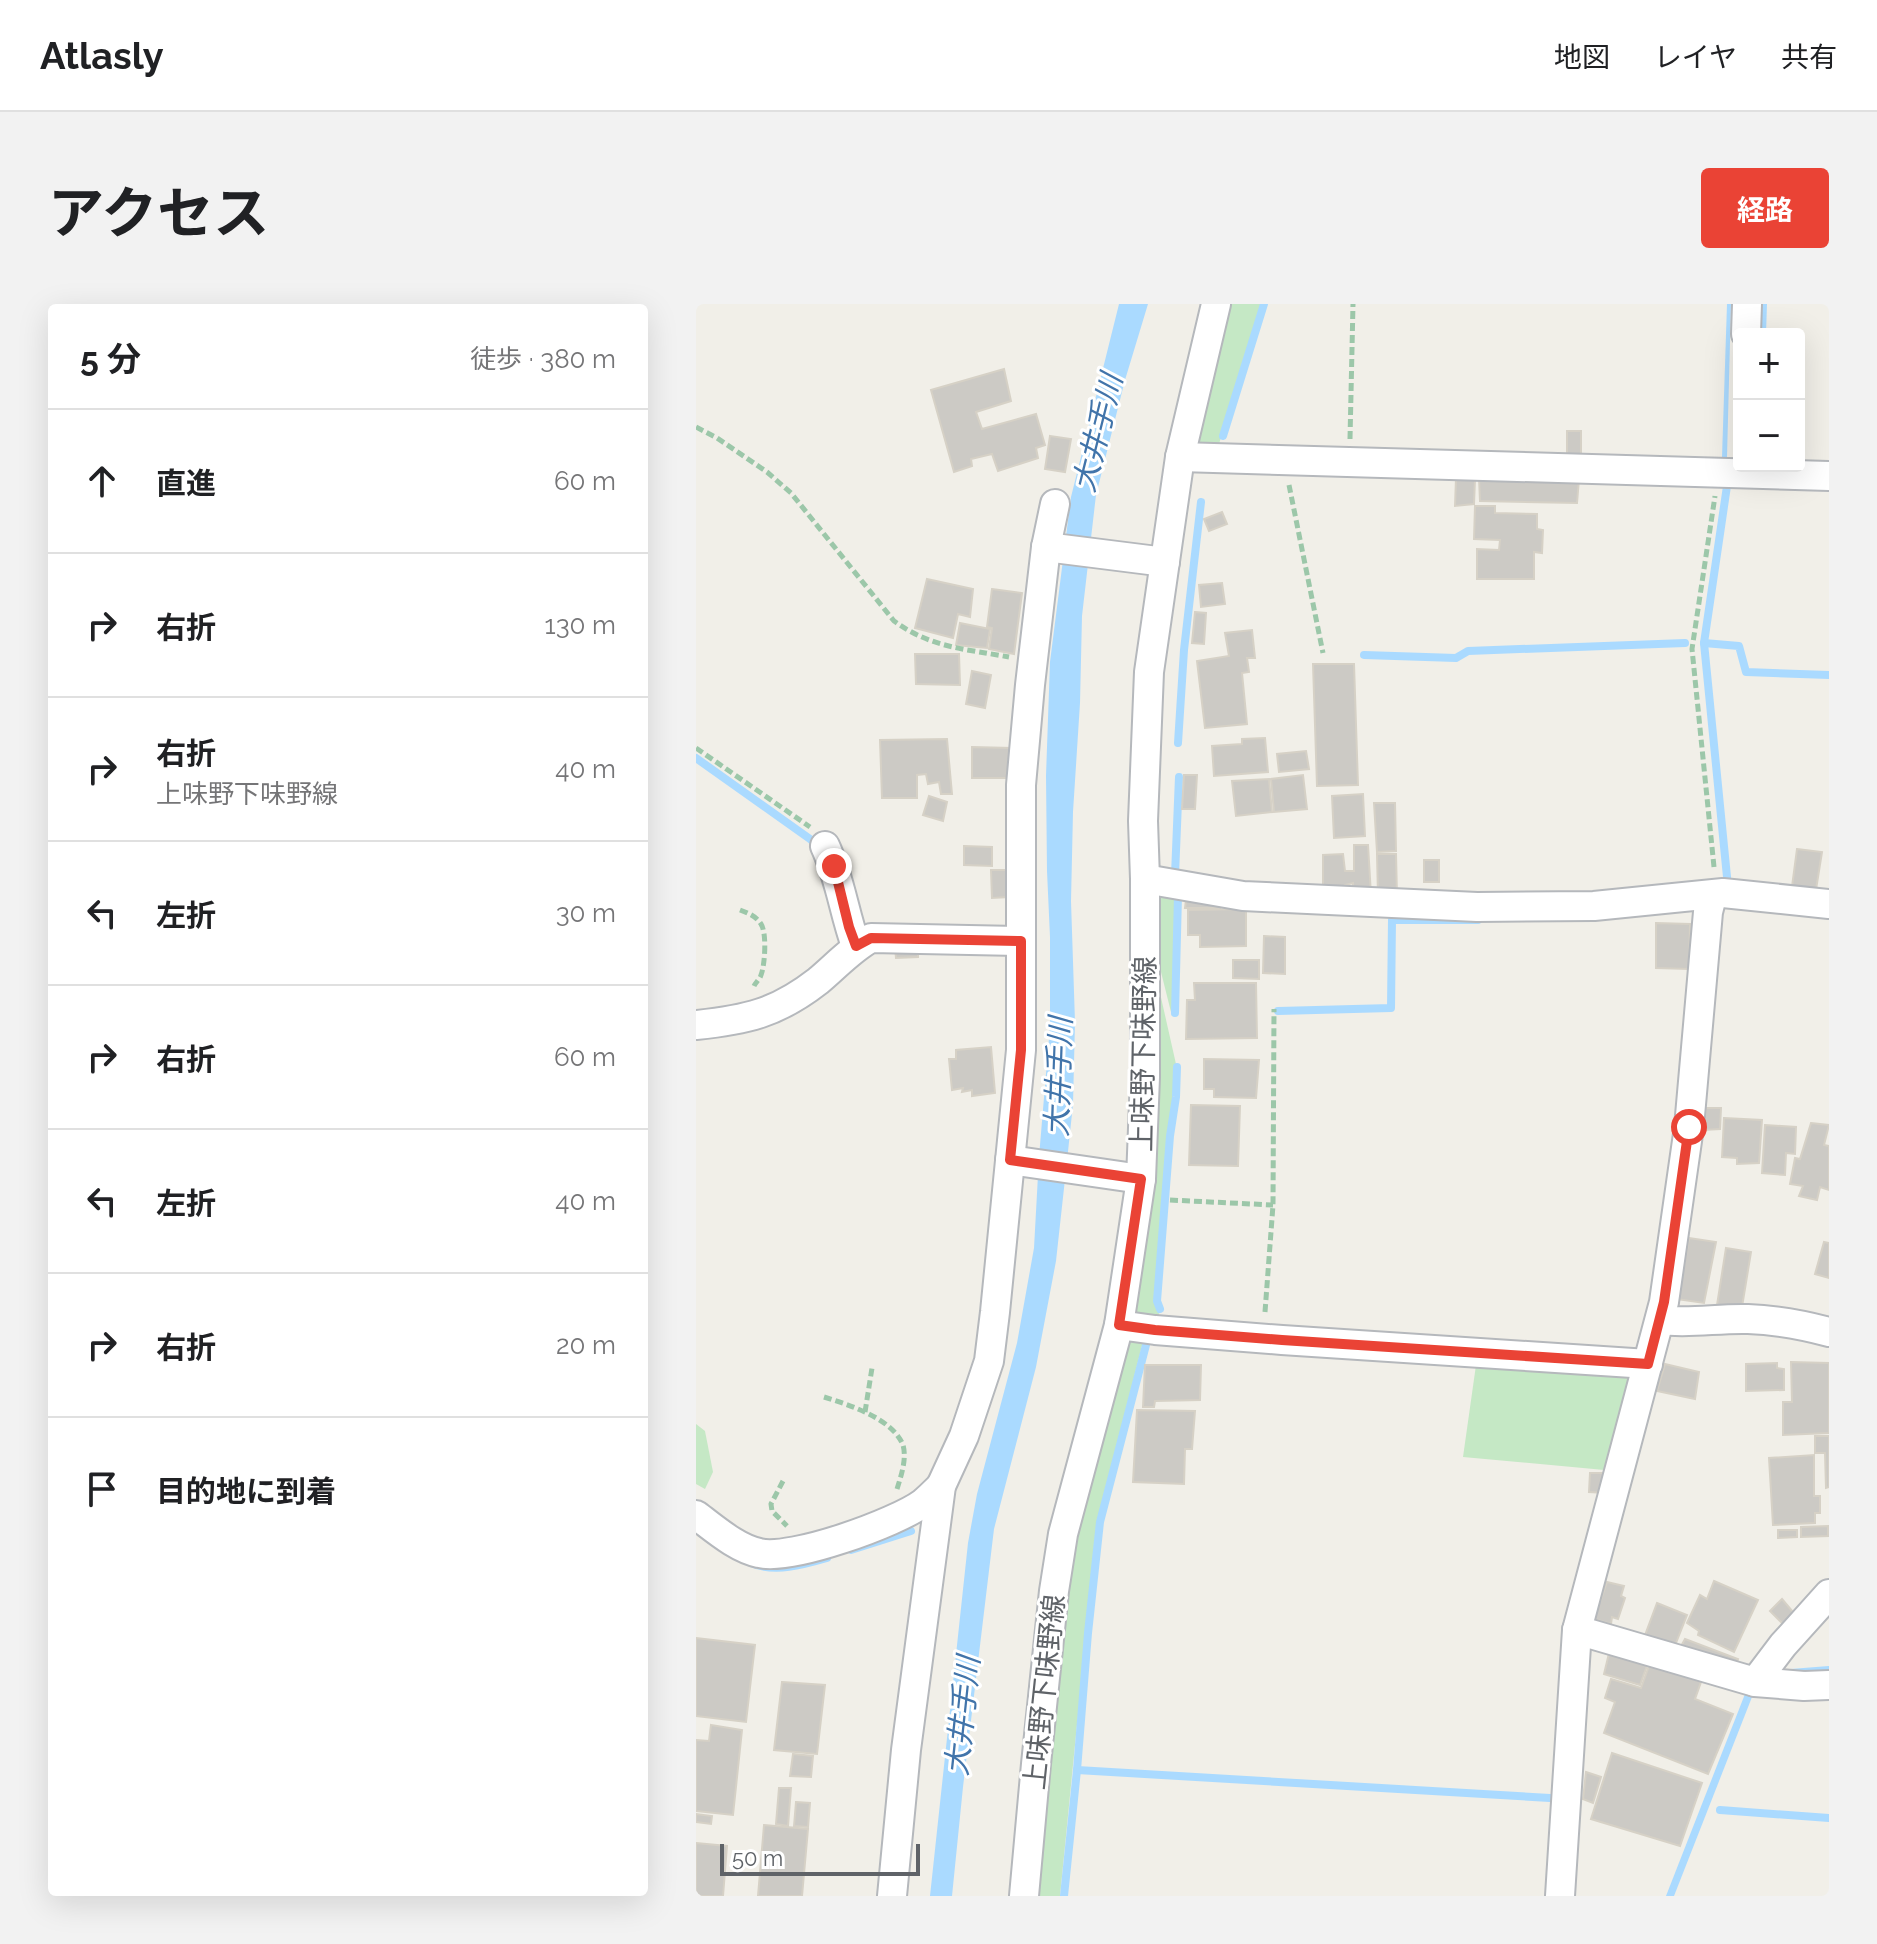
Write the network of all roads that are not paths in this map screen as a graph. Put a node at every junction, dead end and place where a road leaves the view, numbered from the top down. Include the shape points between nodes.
1 (1216, 304) edge
2 (1747, 304) edge
3 (1746, 328) edge
4 (1180, 457) junction
5 (1733, 470) edge
6 (1765, 472) edge
7 (1829, 476) edge
8 (1055, 504) dead end
9 (1051, 548) junction
10 (1155, 561) junction
11 (825, 846) road end
12 (1145, 879) junction
13 (1712, 896) junction
14 (1829, 904) edge
15 (1021, 941) junction
16 (856, 946) junction
17 (696, 1025) edge
18 (1015, 1161) junction
19 (1136, 1178) junction
20 (1660, 1320) junction
21 (1119, 1325) junction
22 (1829, 1332) edge
23 (1648, 1364) junction
24 (941, 1486) junction
25 (696, 1515) edge
26 (1829, 1594) edge
27 (1577, 1630) junction
28 (1755, 1682) junction
29 (1829, 1685) edge
30 (892, 1896) edge
31 (1024, 1896) edge
32 (1560, 1896) edge

1 - 4 street, 上味野下味野線
2 - 3 street
4 - 5 street
4 - 10 street, 上味野下味野線
6 - 7 street
8 - 9 street
9 - 10 street
9 - 15 street via 1021,785
10 - 12 street, 上味野下味野線
11 - 16 street
12 - 13 street via 1243,896 1477,907 1594,906
12 - 19 street, 上味野下味野線 via 1145,1077
13 - 14 street
13 - 20 street via 1689,1127
15 - 16 street via 871,938
15 - 18 street
16 - 17 street via 818,981 774,1010
18 - 19 street
18 - 24 street via 989,1361
19 - 21 street, 上味野下味野線
20 - 22 street via 1750,1319
20 - 23 street
21 - 23 street
21 - 31 street, 上味野下味野線 via 1054,1591
23 - 27 street
24 - 25 street via 921,1504 884,1523 784,1554 748,1550
24 - 30 street
26 - 28 street
27 - 28 street
27 - 32 street
28 - 29 street

